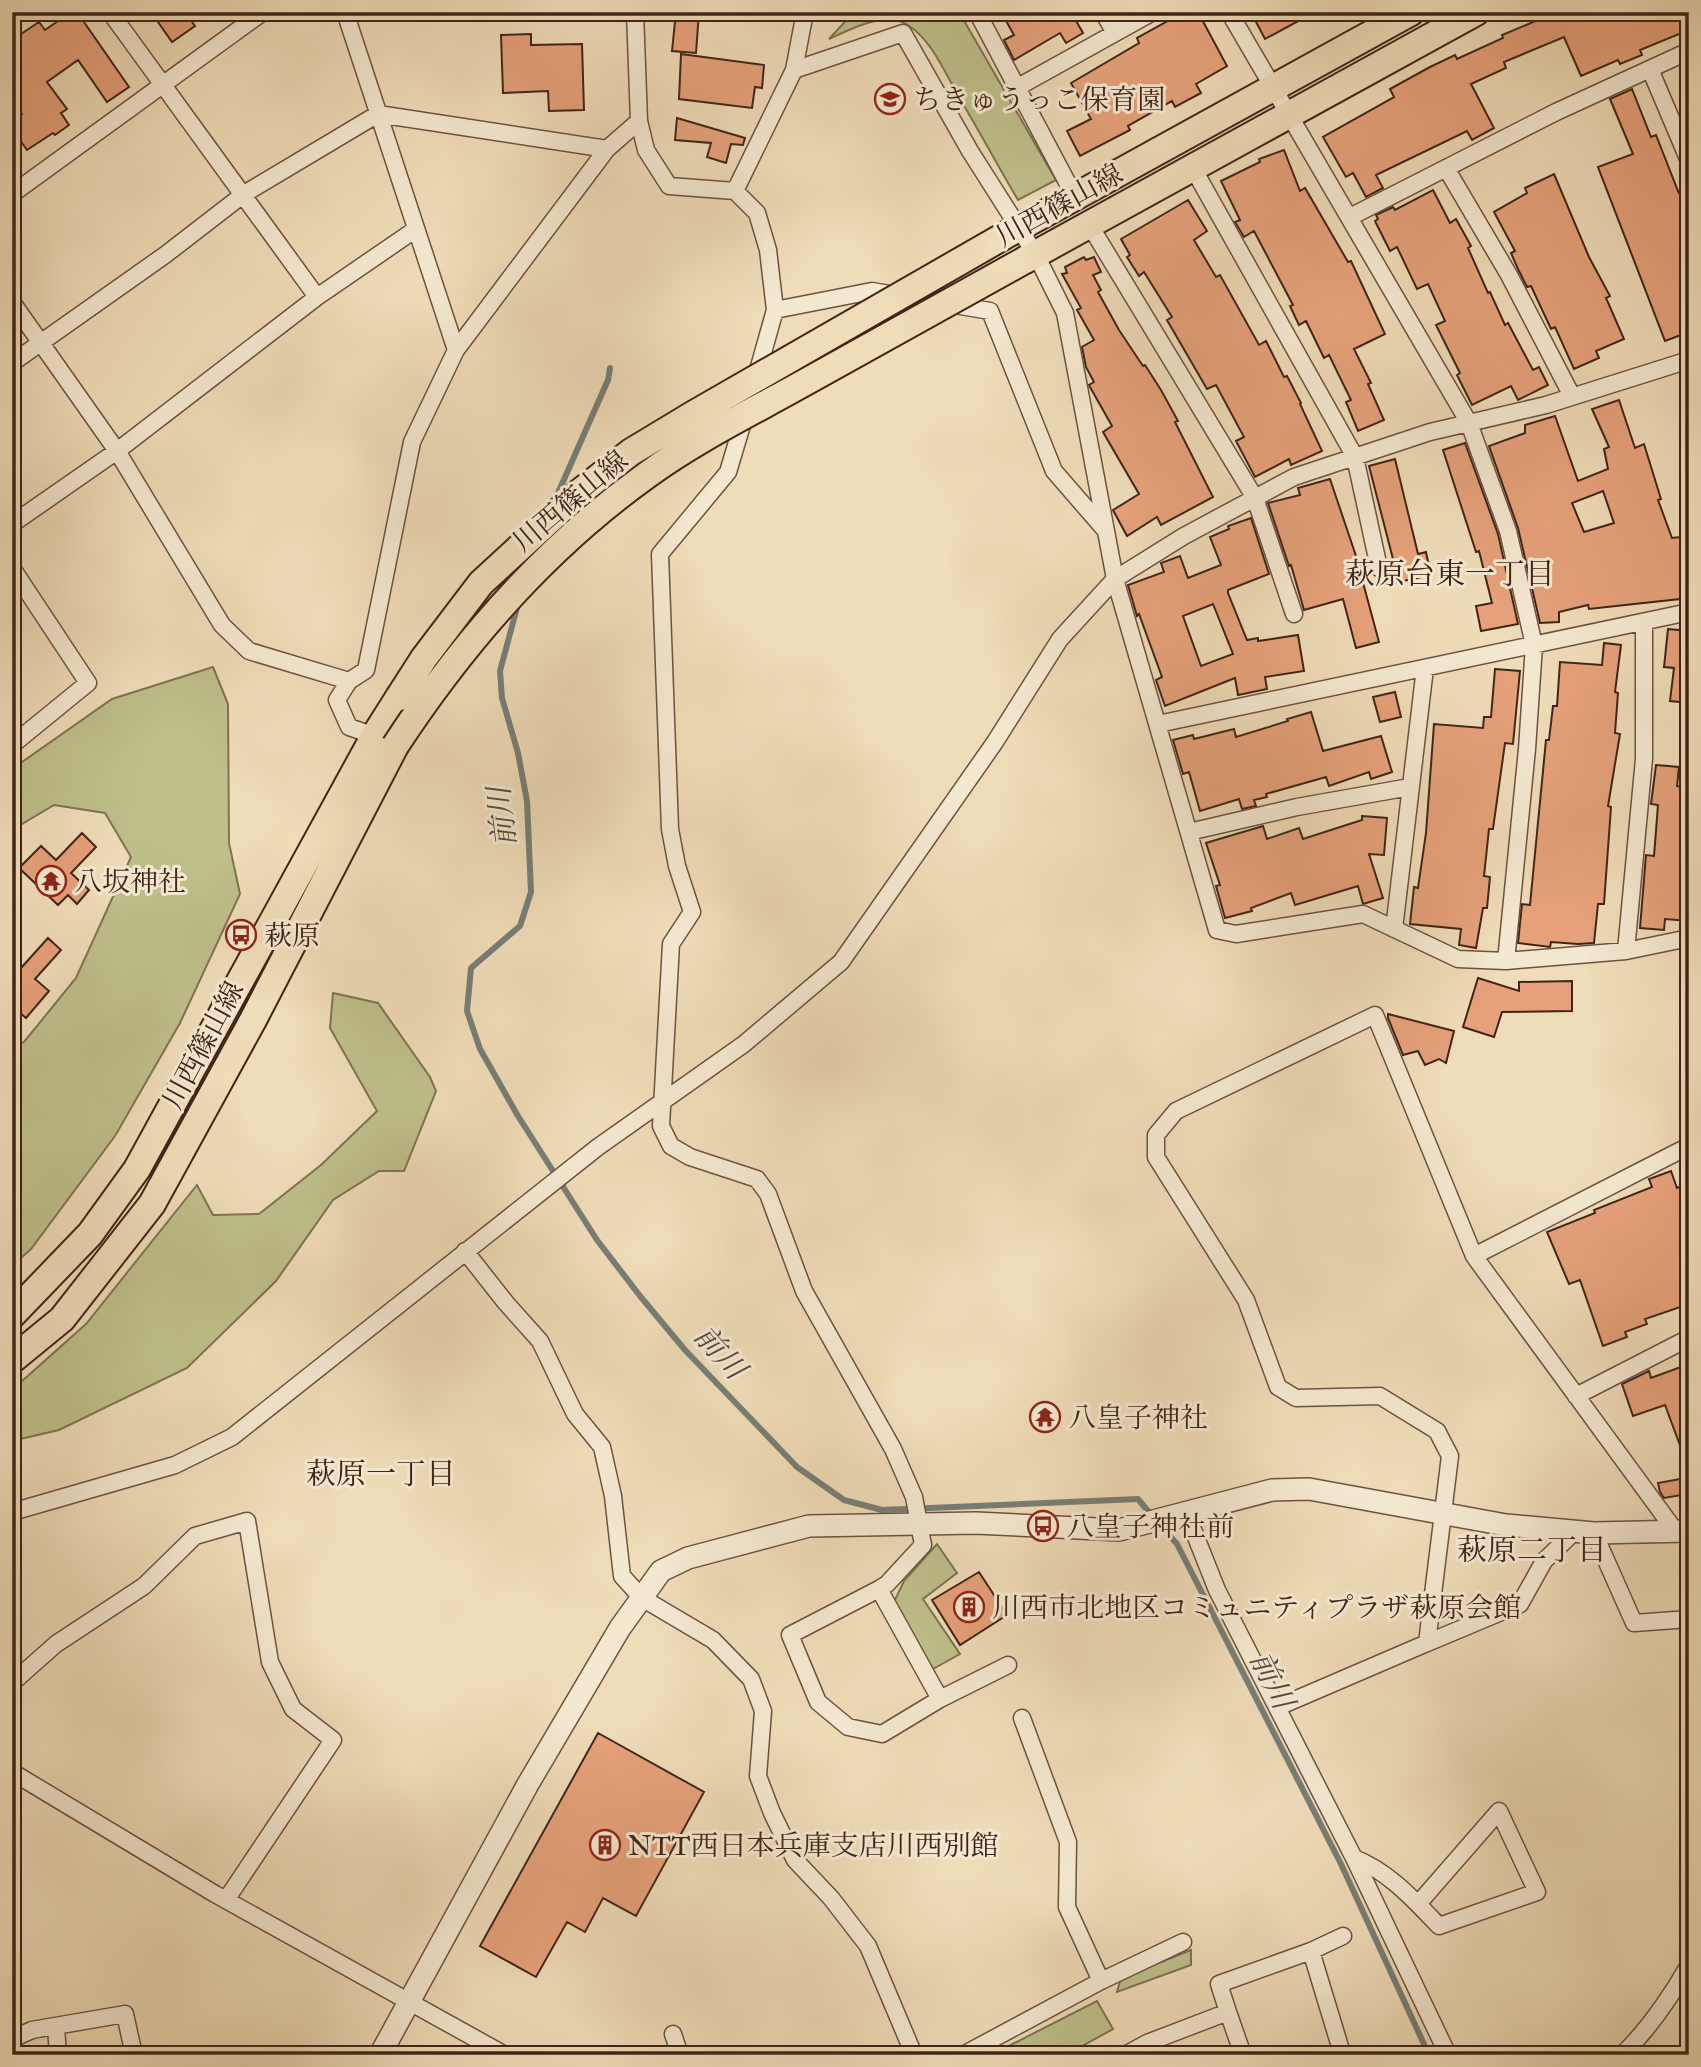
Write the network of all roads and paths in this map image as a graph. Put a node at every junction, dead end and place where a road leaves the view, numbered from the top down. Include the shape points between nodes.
1 (110, 12) edge
2 (263, 12) edge
3 (345, 12) edge
4 (635, 12) edge
5 (806, 12) edge
6 (976, 12) edge
7 (1103, 12) edge
8 (1153, 12) edge
9 (1229, 12) edge
10 (1411, 12) edge
11 (1476, 12) edge
12 (1383, 19) edge
13 (1115, 33) junction
14 (1689, 51) edge
15 (1650, 69) junction
16 (794, 70) junction
17 (163, 86) junction
18 (1018, 87) junction
19 (1273, 88) junction
20 (378, 114) junction
21 (1290, 115) junction
22 (639, 121) junction
23 (607, 149) junction
24 (1689, 161) edge
25 (1193, 168) junction
26 (1446, 168) junction
27 (736, 191) junction
28 (12, 194) edge
29 (244, 194) junction
30 (1075, 197) junction
31 (1350, 217) junction
32 (1089, 224) junction
33 (416, 229) junction
34 (1015, 230) junction
35 (1031, 257) junction
36 (317, 297) junction
37 (12, 302) edge
38 (775, 310) junction
39 (40, 342) junction
40 (456, 350) junction
41 (1689, 360) edge
42 (12, 363) edge
43 (1572, 396) junction
44 (1469, 423) junction
45 (117, 451) junction
46 (1355, 457) junction
47 (1255, 498) junction
48 (12, 524) edge
49 (1106, 531) junction
50 (12, 568) edge
51 (1379, 568) dead end
52 (1115, 579) junction
53 (1689, 612) edge
54 (1294, 614) dead end
55 (1644, 622) junction
56 (1534, 645) junction
57 (1425, 668) junction
58 (349, 681) junction
59 (1158, 724) junction
60 (385, 741) junction
61 (12, 746) edge
62 (1410, 787) junction
63 (1189, 832) junction
64 (1394, 929) junction
65 (1689, 938) edge
66 (1626, 951) junction
67 (1506, 961) junction
68 (662, 1104) junction
69 (1689, 1146) edge
70 (465, 1251) junction
71 (1474, 1256) junction
72 (12, 1315) edge
73 (1689, 1338) edge
74 (12, 1360) edge
75 (1576, 1396) junction
76 (12, 1511) edge
77 (1186, 1512) junction
78 (1443, 1513) junction
79 (919, 1525) junction
80 (1584, 1532) junction
81 (1682, 1532) edge
82 (879, 1589) junction
83 (642, 1598) junction
84 (1689, 1619) edge
85 (1427, 1643) junction
86 (1008, 1665) dead end
87 (12, 1683) edge
88 (940, 1699) junction
89 (1278, 1707) junction
90 (1022, 1717) dead end
91 (12, 1772) edge
92 (1354, 1858) junction
93 (226, 1900) junction
94 (1418, 1904) junction
95 (1343, 1936) dead end
96 (1183, 1942) dead end
97 (1311, 1951) junction
98 (1689, 1965) edge
99 (1101, 1981) junction
100 (408, 2001) junction
101 (1228, 2012) junction
102 (56, 2027) junction
103 (673, 2034) dead end
104 (12, 2039) edge
105 (1342, 2050) dead end
106 (58, 2055) edge
107 (134, 2055) edge
108 (380, 2055) edge
109 (505, 2055) edge
110 (680, 2055) edge
111 (914, 2055) edge
112 (963, 2055) edge
113 (1125, 2055) edge
114 (1243, 2055) edge
115 (1448, 2055) edge
116 (1622, 2055) edge

1 - 17 street
2 - 17 street
3 - 20 street
4 - 22 street
5 - 16 street
6 - 18 street
7 - 13 street
8 - 13 street
9 - 19 street
10 - 12 main road, 川西篠山線
11 - 21 main road, 川西篠山線
12 - 19 main road, 川西篠山線
13 - 18 street
14 - 15 street
15 - 24 street
15 - 26 street
16 - 27 street
16 - 34 street via 904,33
17 - 28 street
17 - 29 street
18 - 30 street
19 - 21 street
19 - 30 main road, 川西篠山線
20 - 23 street
20 - 29 street
20 - 33 street
21 - 25 main road, 川西篠山線
21 - 31 street
22 - 23 street
22 - 27 street via 646,150 669,186
23 - 40 street
25 - 32 main road, 川西篠山線
25 - 46 street
26 - 31 street
26 - 43 street
27 - 38 street via 758,213
29 - 36 street
29 - 39 street
30 - 34 main road, 川西篠山線
31 - 44 street
32 - 35 main road, 川西篠山線
32 - 47 street
33 - 36 street
33 - 40 street
34 - 35 street
34 - 60 main road, 川西篠山線, bridge via 694,414 631,452 580,492 481,583 399,697
35 - 49 street via 1065,313
35 - 60 main road, 川西篠山線, bridge via 707,436 647,475 548,558 503,603
36 - 45 street
37 - 39 street
38 - 49 street via 872,292 990,311 1054,471
38 - 68 street via 729,472 660,554 670,829 692,912 671,944
39 - 42 street
39 - 45 street
40 - 58 street via 412,442 366,670
41 - 43 street
43 - 44 street
44 - 46 street
44 - 56 street via 1508,531
45 - 48 street
45 - 58 street via 222,625 249,651
46 - 47 street via 1294,477
46 - 51 street
47 - 52 street
47 - 54 street
49 - 52 street
50 - 61 street via 88,683
52 - 59 street
52 - 68 street via 1060,639 995,742 841,962 744,1044
53 - 55 street
55 - 56 street
55 - 66 street via 1644,759
56 - 57 street
56 - 67 street
57 - 59 street
57 - 62 street
58 - 60 street via 337,700 349,727
59 - 63 street
60 - 72 main road, 川西篠山線 via 137,1169 90,1234
60 - 74 main road, 川西篠山線 via 253,1020 152,1204 61,1318
62 - 63 street
62 - 64 street
63 - 64 street via 1217,930 1236,934 1363,914
64 - 67 street via 1458,959
65 - 66 street
66 - 67 street
68 - 70 street via 598,1147
68 - 79 street via 661,1126 671,1146 757,1179 768,1194 804,1291 892,1449 914,1497
69 - 71 street
70 - 76 street via 232,1437 175,1465
70 - 83 street via 540,1341 575,1414 602,1447 622,1576
71 - 75 street
71 - 78 street via 1375,1015 1176,1111 1156,1135 1156,1157 1246,1300 1278,1387 1296,1398 1380,1396 1437,1431 1450,1456
73 - 75 street
75 - 81 street
77 - 78 street via 1272,1490 1309,1489
77 - 79 street via 1119,1530
77 - 89 street via 1217,1590
78 - 80 street
78 - 85 street
79 - 82 street via 923,1545
79 - 83 street via 809,1526 688,1558 661,1571
80 - 81 street
80 - 84 street via 1634,1623
80 - 85 street via 1544,1562 1520,1604
82 - 88 street
82 - 88 street via 790,1635 818,1702 848,1727 882,1734
83 - 100 street via 528,1784
83 - 111 street via 713,1640 751,1679 763,1711 758,1776 772,1813 795,1860 868,1946
85 - 89 street
86 - 88 street
87 - 93 street via 57,1644 144,1586 195,1536 247,1521 270,1661 293,1709 333,1740
89 - 92 street
90 - 99 street via 1068,1842 1067,1907
91 - 93 street
92 - 94 street via 1373,1865
92 - 115 street
93 - 100 street
94 - 94 street via 1439,1927 1537,1892 1499,1811
95 - 97 street
96 - 99 street
97 - 101 street via 1219,1984
97 - 105 street
98 - 116 street via 1669,2000
99 - 112 street
100 - 108 street
100 - 109 street
101 - 113 street
101 - 114 street
102 - 104 street
102 - 106 street
102 - 107 street via 125,2014
103 - 110 street

